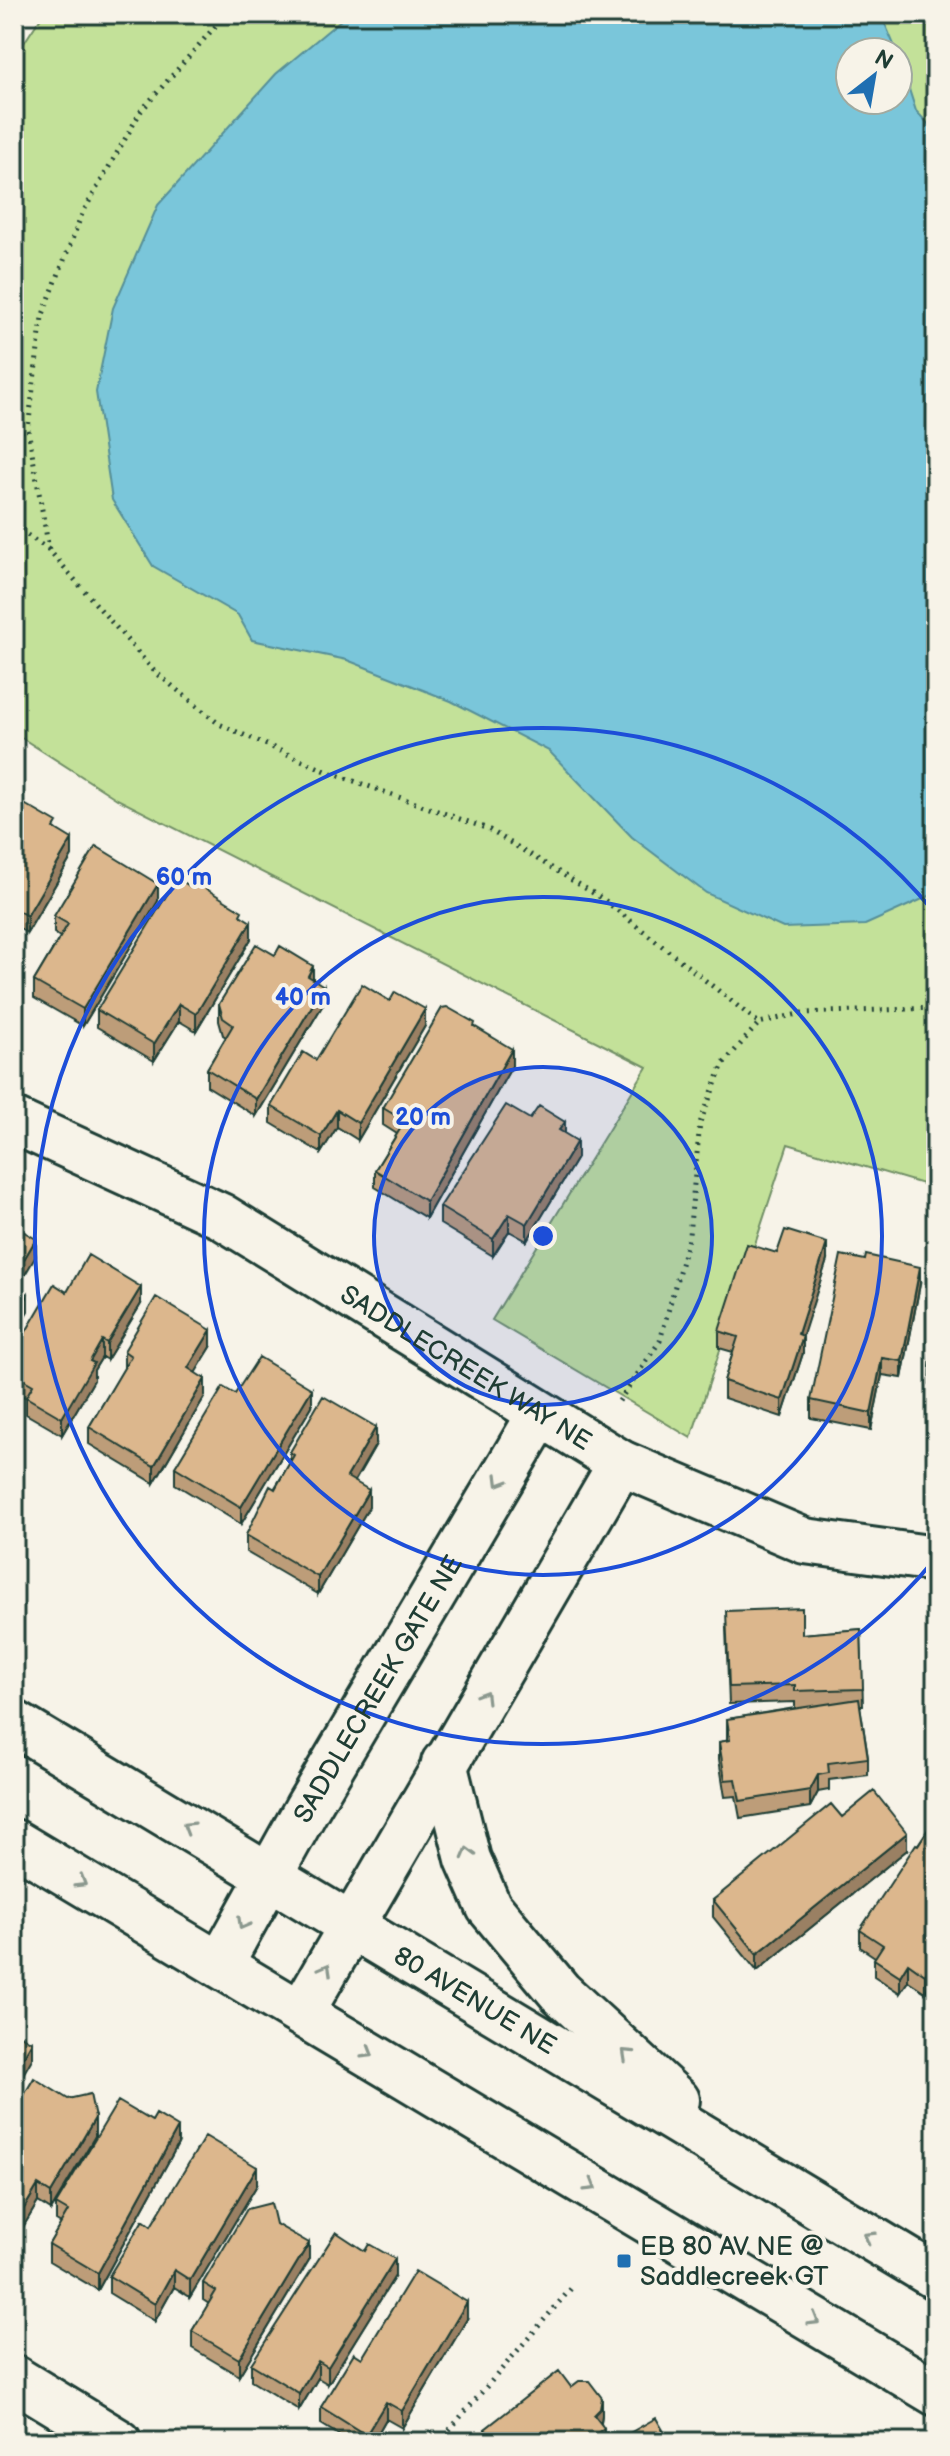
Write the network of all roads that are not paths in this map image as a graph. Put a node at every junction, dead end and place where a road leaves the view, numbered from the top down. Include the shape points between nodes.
1 (14, 1121) edge
2 (540, 1414) junction
3 (621, 1463) junction
4 (936, 1559) edge
5 (14, 1723) edge
6 (444, 1763) junction
7 (14, 1842) edge
8 (269, 1876) junction
9 (350, 1925) junction
10 (220, 1965) junction
11 (301, 2013) junction
12 (746, 2164) junction
13 (936, 2277) edge
14 (14, 2378) edge
15 (936, 2393) edge
16 (119, 2442) edge

1 - 2 main road, SADDLECREEK WAY NE via 221,1216
2 - 3 main road, SADDLECREEK WAY NE
2 -> 8 main road, SADDLECREEK GATE NE
3 - 4 main road, SADDLECREEK WAY NE via 805,1541
6 -> 3 main road
8 -> 5 main road, 80 AVENUE NE
6 - 9 main road
12 -> 6 main road via 560,1992 489,1907 468,1859
7 -> 10 main road
8 - 9 main road, 80 AVENUE NE
8 -> 10 main road, SADDLECREEK GATE NE
11 -> 9 main road
9 - 12 main road, 80 AVENUE NE
10 - 11 main road
11 -> 15 main road
13 -> 12 main road, 80 AVENUE NE
14 - 16 main road

